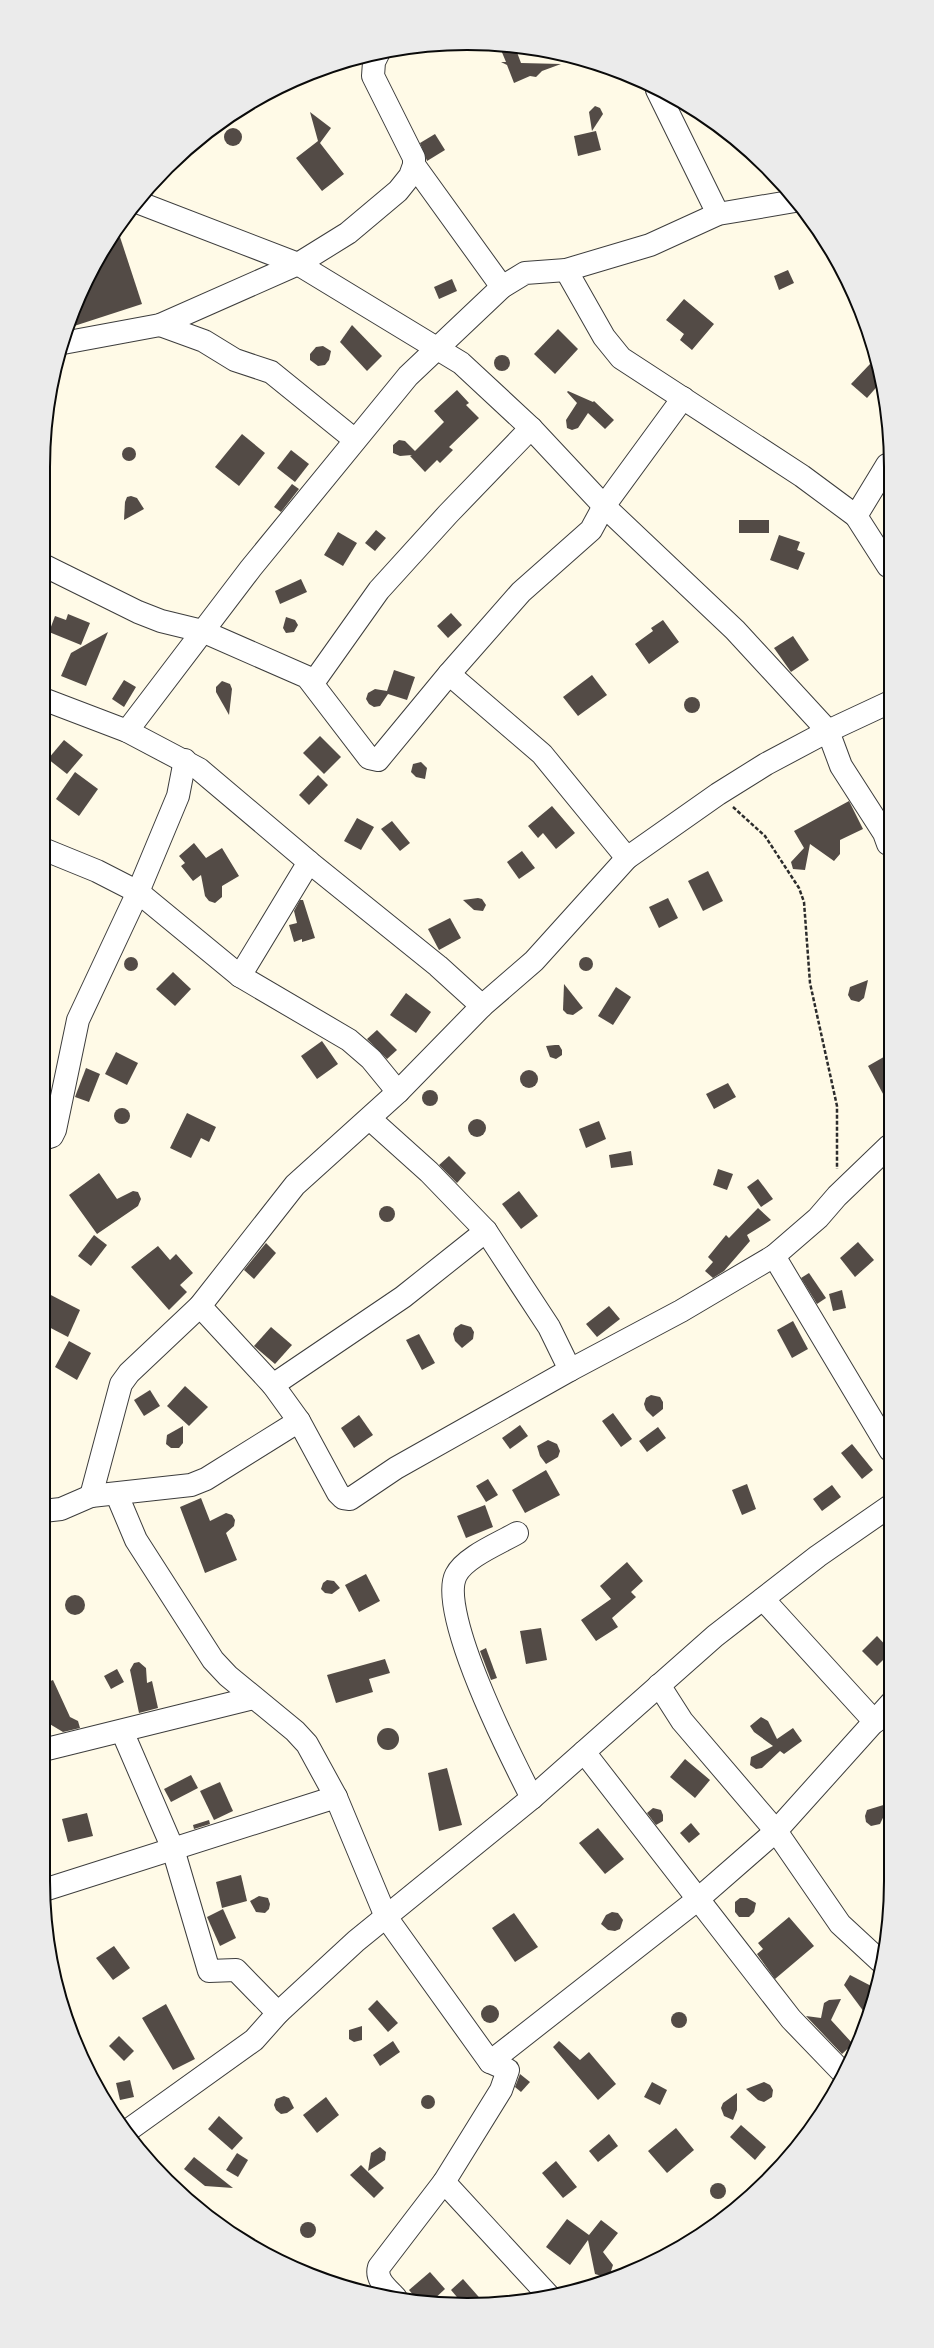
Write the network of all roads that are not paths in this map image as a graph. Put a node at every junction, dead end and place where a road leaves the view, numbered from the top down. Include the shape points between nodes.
1 (375, 60) edge
2 (661, 98) edge
3 (414, 165) junction
4 (789, 202) edge
5 (143, 204) edge
6 (718, 214) junction
7 (298, 264) junction
8 (566, 270) junction
9 (502, 287) junction
10 (160, 325) junction
11 (69, 342) edge
12 (435, 349) junction
13 (683, 398) junction
14 (531, 428) junction
15 (355, 440) junction
16 (884, 471) edge
17 (604, 506) junction
18 (856, 516) junction
19 (884, 560) edge
20 (50, 568) edge
21 (202, 631) junction
22 (449, 674) junction
23 (313, 683) junction
24 (50, 702) edge
25 (884, 705) edge
26 (828, 730) junction
27 (127, 731) junction
28 (185, 760) junction
29 (884, 833) edge
30 (50, 852) edge
31 (627, 858) junction
32 (309, 862) junction
33 (138, 892) junction
34 (240, 976) junction
35 (482, 1006) junction
36 (398, 1092) junction
37 (370, 1119) junction
38 (50, 1137) edge
39 (884, 1151) edge
40 (486, 1231) junction
41 (774, 1256) junction
42 (200, 1306) junction
43 (570, 1370) junction
44 (273, 1385) junction
45 (299, 1421) junction
46 (884, 1440) edge
47 (117, 1495) junction
48 (91, 1496) junction
49 (50, 1510) edge
50 (884, 1510) edge
51 (517, 1533) dead end
52 (763, 1599) junction
53 (658, 1685) junction
54 (253, 1698) junction
55 (884, 1711) edge
56 (875, 1722) junction
57 (122, 1731) junction
58 (50, 1748) edge
59 (584, 1752) junction
60 (336, 1798) junction
61 (532, 1798) junction
62 (776, 1831) junction
63 (173, 1849) junction
64 (50, 1888) edge
65 (698, 1900) junction
66 (386, 1917) junction
67 (877, 1958) edge
68 (278, 2013) junction
69 (490, 2062) junction
70 (839, 2069) edge
71 (131, 2128) edge
72 (444, 2182) junction
73 (389, 2290) edge
74 (544, 2291) edge

1 - 3 street via 373,76 412,151
2 - 6 street
3 - 7 street via 410,176 398,191 348,233
3 - 9 street
4 - 6 street
5 - 7 street
6 - 8 street via 650,245
7 - 10 street
7 - 12 street
8 - 9 street via 525,273
8 - 13 street via 610,347 621,358
9 - 12 street
10 - 11 street
10 - 15 street via 204,341 235,360 276,374
12 - 14 street via 460,363
12 - 15 street via 408,376
13 - 17 street
13 - 18 street via 802,476
14 - 17 street
14 - 23 street via 379,590
15 - 21 street
16 - 18 street
17 - 22 street via 584,538 521,592
17 - 26 street via 735,630
18 - 19 street
20 - 21 street via 161,622
21 - 23 street via 298,673
21 - 27 street
22 - 23 street via 381,758 375,760 369,758
22 - 31 street via 542,754
24 - 27 street
25 - 26 street
26 - 29 street via 841,766
26 - 31 street via 718,794
27 - 28 street
28 - 32 street
28 - 33 street via 178,796
30 - 33 street via 97,871
31 - 35 street via 534,961
32 - 34 street
32 - 35 street via 438,966
33 - 34 street
33 - 38 street via 78,1020 56,1130
34 - 36 street via 349,1040 371,1059
35 - 36 street
36 - 37 street
37 - 40 street via 429,1172
37 - 42 street via 295,1185
39 - 41 street via 818,1218
40 - 43 street via 549,1327
40 - 44 street via 403,1297
41 - 43 street via 681,1311
41 - 46 street
42 - 44 street
42 - 48 street via 129,1373 122,1384
43 - 45 street via 396,1468 350,1499 343,1498 338,1493
44 - 45 street
45 - 47 street via 206,1479 191,1484
47 - 48 street
47 - 54 street via 136,1540 213,1660
48 - 49 street via 61,1509
50 - 52 street via 818,1556
51 - 61 street via 464,1563 455,1576 452,1600 488,1709
52 - 53 street
52 - 56 street
53 - 59 street
53 - 62 street via 682,1721
54 - 57 street
54 - 60 street via 295,1731 306,1744
55 - 56 street
56 - 62 street
57 - 58 street
57 - 63 street
59 - 61 street
59 - 65 street
60 - 63 street
60 - 66 street
61 - 66 street
62 - 65 street
62 - 67 street via 840,1924
63 - 64 street
63 - 68 street via 209,1971 236,1970
65 - 69 street
65 - 70 street via 791,2019
66 - 68 street
66 - 69 street
68 - 71 street via 254,2040
69 - 72 street via 508,2070 506,2080
72 - 73 street via 379,2267 380,2281
72 - 74 street

